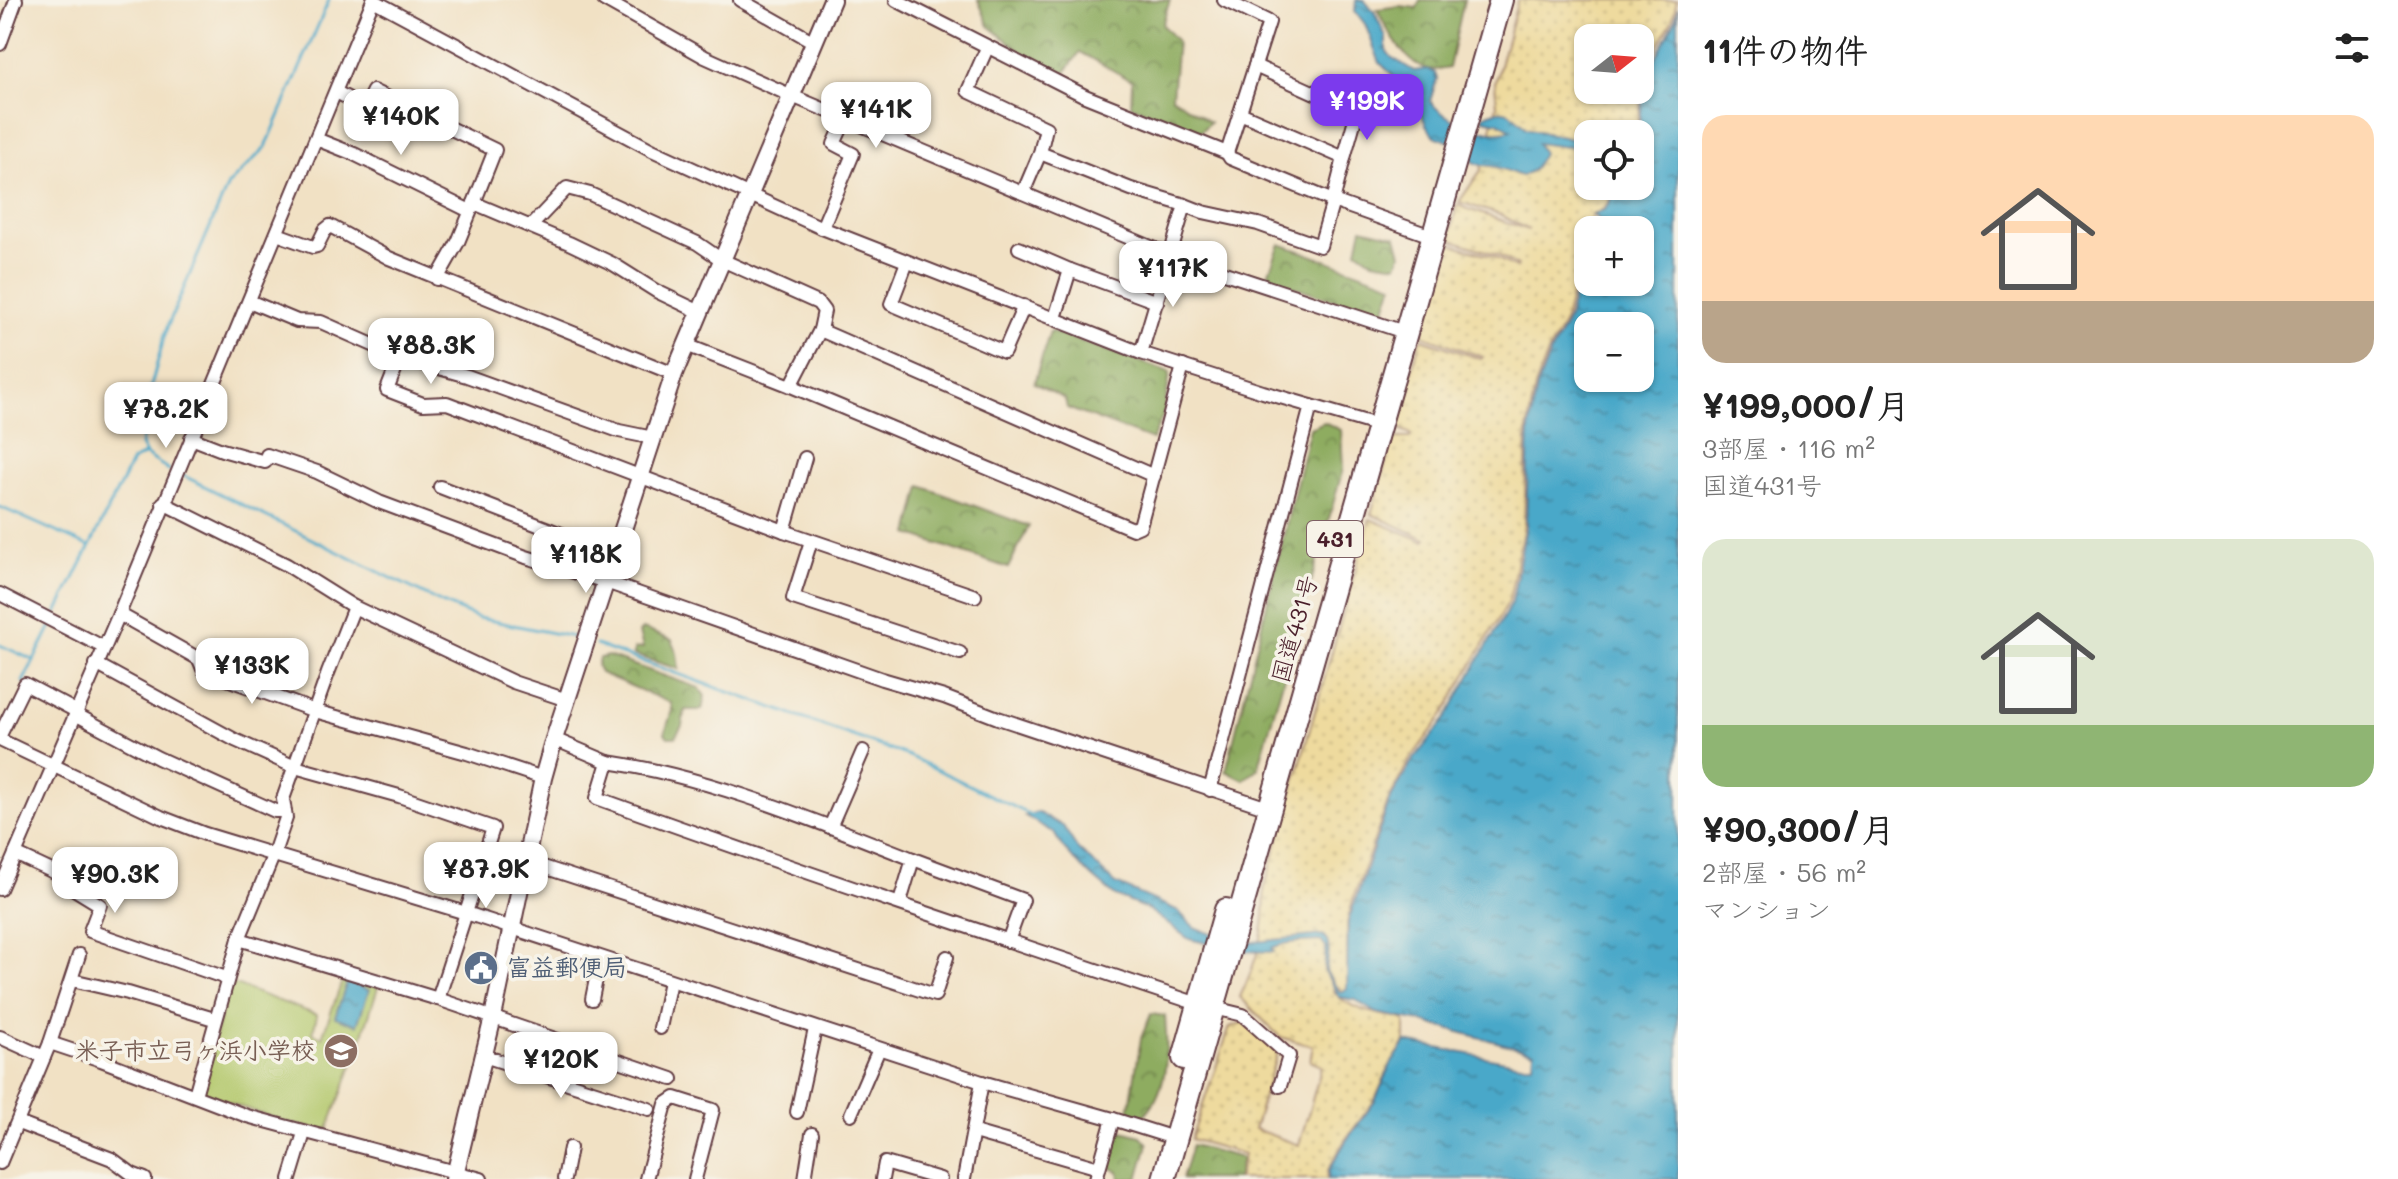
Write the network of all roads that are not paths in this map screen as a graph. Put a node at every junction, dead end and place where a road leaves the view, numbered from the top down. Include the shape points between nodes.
1 (16, 0) edge
2 (604, 0) edge
3 (740, 0) edge
4 (832, 0) edge
5 (896, 0) edge
6 (1485, 0) edge
7 (1501, 0) edge
8 (1230, 1) edge
9 (814, 42) junction
10 (0, 44) edge
11 (987, 48) junction
12 (1255, 66) junction
13 (336, 92) junction
14 (792, 96) junction
15 (1240, 113) junction
16 (846, 118) junction
17 (1460, 119) junction
18 (316, 139) junction
19 (1454, 145) junction
20 (1040, 153) junction
21 (1227, 153) junction
22 (1344, 158) junction
23 (1023, 193) junction
24 (749, 197) junction
25 (1333, 201) junction
26 (1185, 205) junction
27 (472, 207) junction
28 (531, 226) junction
29 (822, 228) junction
30 (1423, 233) junction
31 (277, 234) junction
32 (1019, 248) dead end
33 (1170, 255) junction
34 (722, 260) junction
35 (907, 262) junction
36 (1070, 270) junction
37 (437, 279) junction
38 (249, 301) junction
39 (1157, 302) junction
40 (1024, 306) junction
41 (700, 312) junction
42 (1055, 318) junction
43 (1395, 329) junction
44 (820, 330) junction
45 (686, 345) junction
46 (1141, 353) junction
47 (400, 357) junction
48 (1183, 366) junction
49 (674, 374) junction
50 (791, 386) junction
51 (1311, 406) junction
52 (1374, 424) junction
53 (191, 438) junction
54 (653, 438) junction
55 (805, 458) dead end
56 (640, 476) junction
57 (1154, 476) junction
58 (440, 487) dead end
59 (163, 503) junction
60 (784, 531) junction
61 (811, 541) junction
62 (616, 552) junction
63 (606, 582) junction
64 (0, 594) edge
65 (975, 596) dead end
66 (354, 607) junction
67 (119, 614) junction
68 (103, 647) junction
69 (960, 653) dead end
70 (96, 664) junction
71 (567, 700) junction
72 (315, 711) junction
73 (75, 712) junction
74 (0, 738) edge
75 (554, 739) junction
76 (863, 751) dead end
77 (608, 762) junction
78 (53, 765) junction
79 (295, 767) junction
80 (543, 778) junction
81 (1210, 790) junction
82 (1259, 805) junction
83 (284, 811) junction
84 (830, 827) junction
85 (15, 854) junction
86 (273, 856) junction
87 (913, 859) junction
88 (525, 861) junction
89 (0, 889) edge
90 (900, 902) junction
91 (466, 913) junction
92 (510, 929) junction
93 (239, 939) junction
94 (1008, 941) junction
95 (1224, 943) junction
96 (79, 955) dead end
97 (947, 957) dead end
98 (600, 959) junction
99 (226, 978) junction
100 (72, 980) junction
101 (670, 981) junction
102 (438, 999) junction
103 (592, 999) dead end
104 (1206, 1006) junction
105 (493, 1017) junction
106 (214, 1019) junction
107 (660, 1028) dead end
108 (815, 1029) junction
109 (0, 1037) edge
110 (50, 1043) junction
111 (879, 1049) junction
112 (484, 1056) junction
113 (44, 1057) junction
114 (672, 1079) dead end
115 (982, 1082) junction
116 (1280, 1086) dead end
117 (195, 1095) junction
118 (649, 1109) dead end
119 (797, 1112) dead end
120 (851, 1114) dead end
121 (1113, 1119) junction
122 (18, 1123) junction
123 (974, 1132) junction
124 (304, 1133) junction
125 (812, 1134) dead end
126 (1164, 1135) junction
127 (4, 1142) edge
128 (570, 1148) dead end
129 (0, 1163) edge
130 (1097, 1173) edge
131 (455, 1176) edge
132 (936, 1178) edge
133 (145, 1179) edge
134 (290, 1179) edge
135 (481, 1179) edge
136 (564, 1179) edge
137 (646, 1179) edge
138 (695, 1179) edge
139 (805, 1179) edge
140 (882, 1179) edge
141 (964, 1179) edge
142 (1152, 1179) edge
143 (1164, 1179) edge

1 - 10 street
2 - 14 street via 705,57
3 - 9 street
4 - 9 street
5 - 11 street
6 - 17 highway, 国道431号 / 431
7 - 17 highway, 国道431号 / 431
8 - 12 street via 1269,22
9 - 14 street
11 - 20 street via 968,91 1046,128
11 - 21 street via 1085,96
12 - 15 street
12 - 22 street via 1357,112
13 - 18 street
13 - 24 street via 373,0
13 - 27 street via 365,107 373,91 495,150
14 - 16 street
14 - 24 street
15 - 21 street
15 - 22 street
16 - 23 street
16 - 29 street via 834,144 853,154
17 - 19 highway, 国道431号 / 431
18 - 27 street
18 - 31 street
19 - 30 highway, 国道431号 / 431
19 - 52 highway, 国道431号 / 431
20 - 23 street
20 - 26 street
21 - 25 street
22 - 25 street
23 - 33 street
24 - 29 street
24 - 34 street
25 - 26 street via 1320,246
25 - 30 street
26 - 33 street
27 - 28 street
27 - 37 street
28 - 34 street via 567,188 697,243
28 - 41 street
29 - 35 street
30 - 43 highway, 国道431号 / 431
31 - 37 street via 313,247 330,226
31 - 38 street
32 - 36 street
33 - 39 street
33 - 43 street
34 - 41 street
34 - 44 street via 818,303 824,311
35 - 40 street
35 - 40 street via 891,304 1004,352
36 - 39 street
36 - 42 street
37 - 49 street
38 - 47 street via 297,321 321,322
38 - 53 street
39 - 46 street
40 - 42 street
41 - 45 street
42 - 46 street
43 - 52 highway, 国道431号 / 431
44 - 50 street
44 - 57 street
45 - 49 street
45 - 50 street
46 - 48 street
47 - 54 street
47 - 56 street via 387,390 423,404 447,403
48 - 51 street
48 - 57 street
49 - 54 street
50 - 57 street via 1133,529 1140,526
51 - 52 street
51 - 81 street
52 - 82 highway, 国道431号 / 431
52 - 95 highway, 国道431号 / 431
53 - 59 street
53 - 63 street via 265,462 267,455 292,461 379,502
54 - 56 street
55 - 60 street
56 - 60 street
56 - 62 street
58 - 62 street
59 - 66 street via 287,565
59 - 67 street
60 - 61 street
61 - 65 street
61 - 69 street via 793,598
62 - 63 street
63 - 71 street
63 - 81 street
64 - 68 street
66 - 71 street via 513,682
66 - 72 street
67 - 68 street
67 - 72 street via 199,659 203,669
68 - 70 street
70 - 73 street
70 - 79 street
71 - 75 street
72 - 79 street
72 - 80 street
73 - 74 street via 25,684
73 - 78 street
73 - 83 street via 158,758
74 - 78 street
75 - 77 street
75 - 80 street
76 - 84 street
77 - 84 street via 669,772
77 - 90 street via 597,798
78 - 85 street
78 - 86 street via 161,817
79 - 83 street
79 - 91 street via 493,828
80 - 88 street
81 - 82 street
82 - 95 highway, 国道431号 / 431
83 - 86 street
84 - 87 street
85 - 89 street
85 - 99 street via 58,874 100,905 90,931
86 - 91 street
86 - 93 street
87 - 90 street
87 - 94 street via 1023,900
88 - 92 street
88 - 97 street via 935,995
90 - 94 street
91 - 92 street
91 - 102 street
92 - 98 street
92 - 105 street
93 - 99 street
93 - 102 street
94 - 104 street
95 - 104 highway, 国道431号 / 431
96 - 100 street
98 - 101 street
98 - 103 street
99 - 106 street
100 - 106 street
100 - 110 street
101 - 107 street
101 - 108 street
102 - 105 street
104 - 116 street via 1243,1015 1289,1056
104 - 126 highway, 国道431号 / 431
104 - 143 highway, 国道431号 / 431
105 - 112 street
105 - 114 street
106 - 117 street
108 - 111 street
108 - 119 street
109 - 113 street
110 - 113 street
110 - 117 street
111 - 115 street
111 - 120 street
112 - 118 street
112 - 131 street
113 - 122 street
115 - 121 street
115 - 123 street
117 - 124 street
121 - 126 street
121 - 130 street
122 - 127 street
122 - 133 street via 112,1159
123 - 130 street
123 - 141 street
124 - 131 street
124 - 134 street
125 - 139 street
126 - 142 highway, 国道431号 / 431
127 - 129 street
128 - 136 street
131 - 135 street
132 - 140 street via 885,1163
137 - 138 street via 666,1104 675,1098 713,1110

